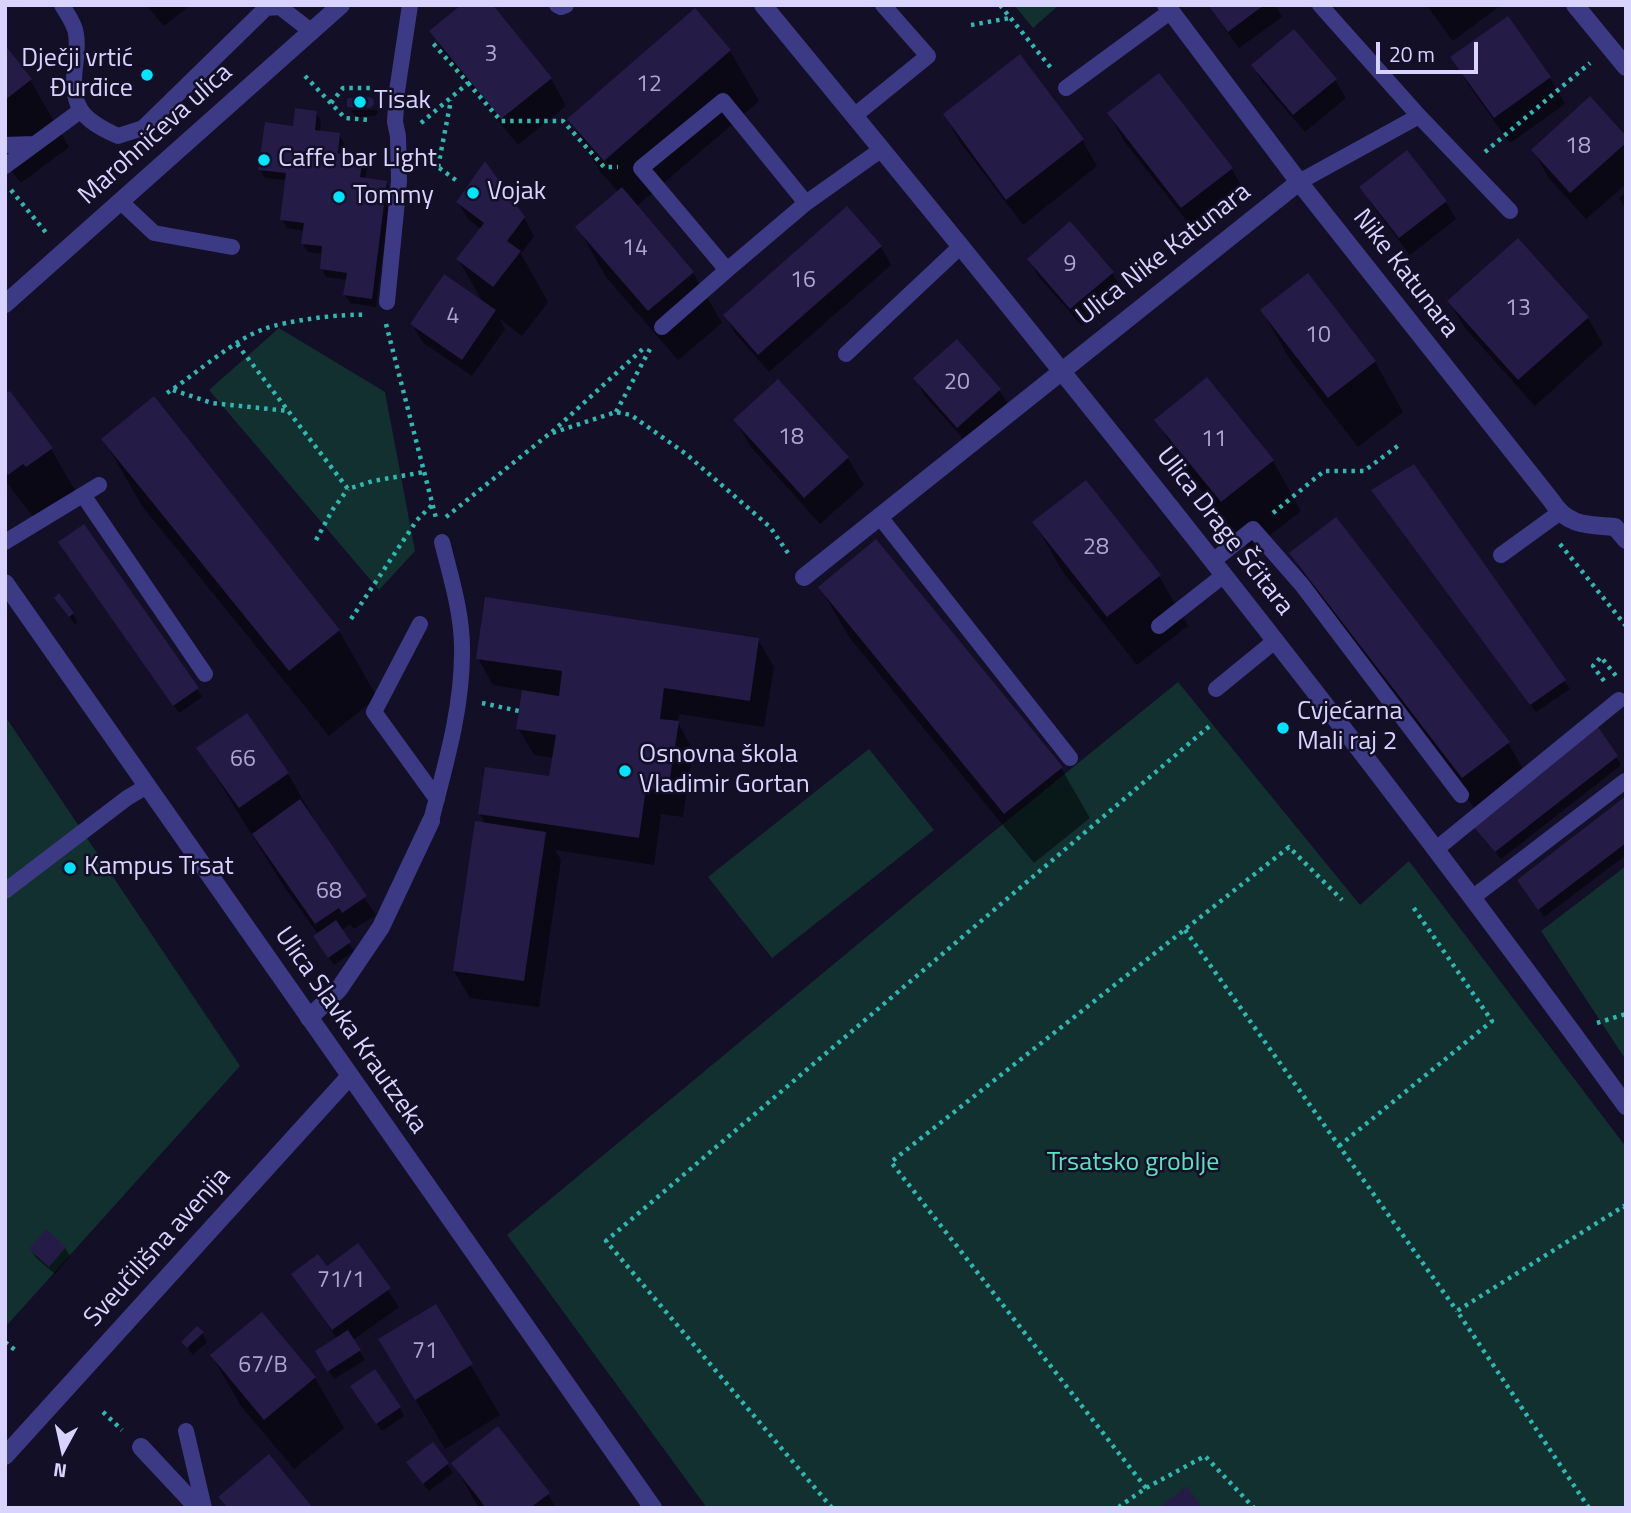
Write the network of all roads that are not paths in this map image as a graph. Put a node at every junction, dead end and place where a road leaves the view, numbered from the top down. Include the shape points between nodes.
1 (62, 5) edge
2 (341, 5) edge
3 (556, 5) edge
4 (566, 5) edge
5 (763, 5) edge
6 (883, 5) edge
7 (1320, 5) edge
8 (1575, 5) edge
9 (1169, 8) edge
10 (410, 11) edge
11 (312, 32) junction
12 (1626, 67) edge
13 (1066, 88) road end
14 (80, 111) junction
15 (854, 116) junction
16 (1419, 116) junction
17 (33, 144) junction
18 (5, 145) edge
19 (881, 149) junction
20 (5, 166) edge
21 (1299, 182) junction
22 (121, 202) junction
23 (806, 203) junction
24 (1510, 211) dead end
25 (961, 246) junction
26 (232, 247) dead end
27 (727, 270) junction
28 (5, 304) edge
29 (386, 310) road end
30 (662, 327) dead end
31 (846, 354) dead end
32 (1062, 369) junction
33 (99, 485) dead end
34 (83, 495) junction
35 (880, 517) junction
36 (1552, 519) junction
37 (1626, 540) edge
38 (5, 542) edge
39 (442, 542) dead end
40 (1501, 555) dead end
41 (1219, 568) junction
42 (804, 578) road end
43 (5, 583) edge
44 (420, 624) dead end
45 (1159, 625) dead end
46 (1276, 640) junction
47 (205, 674) dead end
48 (1216, 689) dead end
49 (1619, 701) dead end
50 (1070, 758) dead end
51 (1625, 781) edge
52 (147, 786) junction
53 (1461, 795) dead end
54 (437, 799) junction
55 (431, 821) joint
56 (1435, 850) junction
57 (5, 891) edge
58 (1472, 898) junction
59 (309, 1018) junction
60 (350, 1076) junction
61 (1626, 1106) edge
62 (186, 1431) dead end
63 (141, 1447) dead end
64 (5, 1456) edge
65 (198, 1508) edge
66 (204, 1508) edge
67 (653, 1508) edge

1 - 14 lane via 76,34 73,81
2 - 11 street, Marohnićeva ulica
3 - 4 lane
5 - 15 street, Ulica Drage Šćitara
6 - 15 lane via 928,56
7 - 16 lane
8 - 12 street
9 - 13 lane
9 - 21 street, Nike Katunara
10 - 29 lane via 397,91 399,181
11 - 14 lane via 281,6 266,8 144,128 118,136 97,127
11 - 22 street, Marohnićeva ulica
14 - 17 lane
15 - 19 street, Ulica Drage Šćitara
16 - 21 lane
16 - 24 lane
17 - 18 lane
17 - 20 lane
19 - 23 lane
19 - 25 street, Ulica Drage Šćitara
21 - 32 street, Ulica Nike Katunara
21 - 36 street, Nike Katunara via 1542,489
22 - 26 lane via 154,233
22 - 28 street, Marohnićeva ulica
23 - 27 lane
23 - 27 lane via 723,101 641,168
25 - 31 lane
25 - 32 street, Ulica Drage Šćitara
27 - 30 lane
32 - 35 street, Ulica Nike Katunara
32 - 41 street, Ulica Drage Šćitara
33 - 34 lane
34 - 38 lane
34 - 47 lane
35 - 42 street, Ulica Nike Katunara
35 - 50 lane
36 - 37 street via 1615,527
36 - 40 lane
39 - 54 lane via 463,651 460,699
41 - 45 lane
41 - 46 street, Ulica Drage Šćitara
41 - 53 lane via 1253,528
43 - 52 street, Ulica Slavka Krautzeka
44 - 54 lane via 374,712
46 - 48 lane
46 - 56 street, Ulica Drage Šćitara
49 - 56 lane
51 - 58 lane
52 - 57 lane
52 - 59 street, Ulica Slavka Krautzeka
54 - 55 lane
55 - 59 street via 381,927 338,989
56 - 58 street, Ulica Drage Šćitara
58 - 61 street, Ulica Drage Šćitara
59 - 60 street, Ulica Slavka Krautzeka
60 - 64 street, Sveučilišna avenija
60 - 67 street, Ulica Slavka Krautzeka
62 - 66 lane
63 - 65 street

